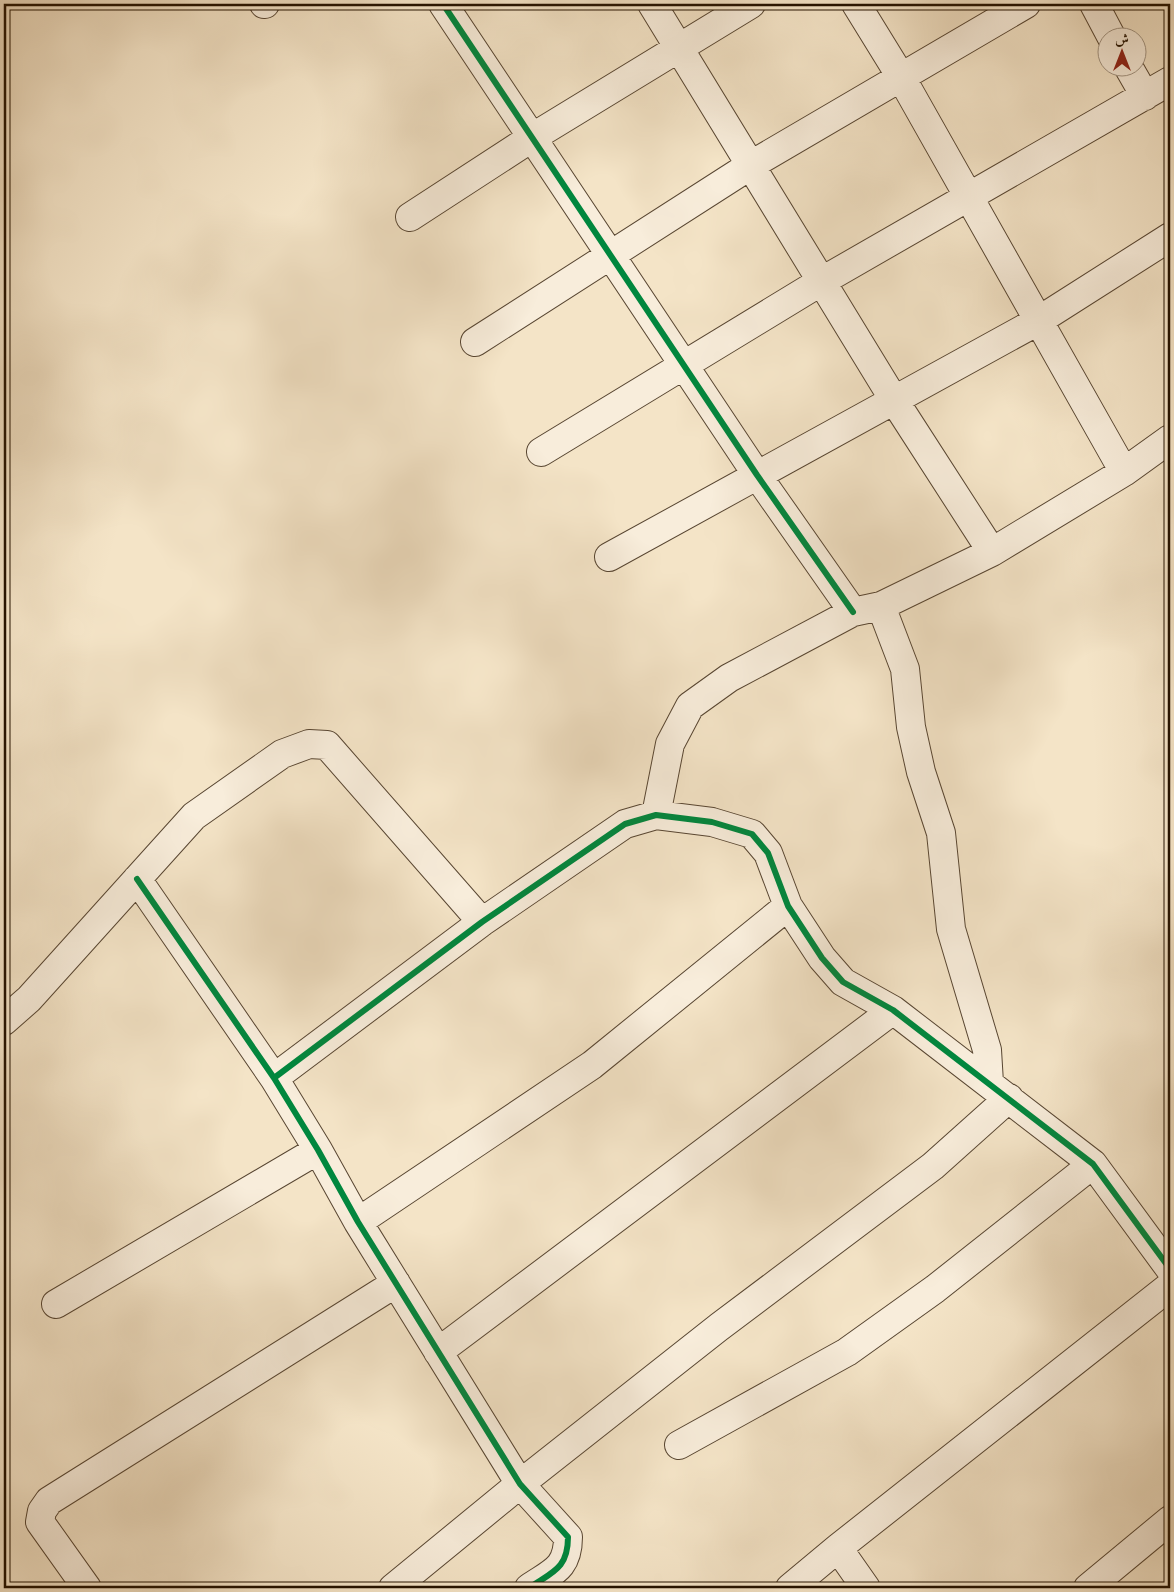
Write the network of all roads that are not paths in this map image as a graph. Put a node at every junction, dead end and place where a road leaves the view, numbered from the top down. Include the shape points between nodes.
1 (444, 4) edge
2 (652, 4) edge
3 (751, 4) edge
4 (856, 4) edge
5 (1026, 4) edge
6 (1094, 4) edge
7 (1107, 28) edge
8 (679, 49) junction
9 (901, 77) junction
10 (1135, 78) edge
11 (1170, 81) edge
12 (1145, 96) junction
13 (534, 138) junction
14 (751, 165) junction
15 (969, 196) junction
16 (410, 217) dead end
17 (1170, 237) edge
18 (612, 254) junction
19 (822, 281) junction
20 (1038, 321) junction
21 (475, 342) dead end
22 (683, 364) junction
23 (894, 400) junction
24 (1170, 439) edge
25 (542, 452) dead end
26 (1124, 472) junction
27 (758, 475) junction
28 (992, 552) junction
29 (609, 557) dead end
30 (881, 606) junction
31 (853, 612) junction
32 (656, 815) junction
33 (137, 879) junction
34 (788, 906) junction
35 (482, 922) junction
36 (893, 1010) junction
37 (4, 1021) edge
38 (274, 1078) junction
39 (999, 1090) junction
40 (318, 1150) junction
41 (1093, 1164) junction
42 (358, 1222) junction
43 (1170, 1269) edge
44 (396, 1283) junction
45 (1170, 1286) edge
46 (56, 1304) dead end
47 (438, 1352) junction
48 (679, 1445) dead end
49 (520, 1484) junction
50 (1170, 1520) edge
51 (838, 1548) junction
52 (87, 1588) edge
53 (393, 1588) edge
54 (529, 1588) edge
55 (790, 1588) edge
56 (866, 1588) edge
57 (1088, 1588) edge

1 - 13 street
2 - 8 street
3 - 8 street
4 - 9 street
5 - 9 street
6 - 7 street
8 - 13 street
8 - 14 street
9 - 14 street
9 - 15 street
10 - 12 street
11 - 12 street
12 - 15 street
13 - 16 street
13 - 18 street
14 - 18 street
14 - 19 street
15 - 19 street
15 - 20 street
17 - 20 street
18 - 21 street
18 - 22 street
19 - 22 street
19 - 23 street
20 - 23 street
20 - 26 street
22 - 25 street
22 - 27 street
23 - 27 street
23 - 28 street
24 - 26 street
26 - 28 street
27 - 29 street
27 - 31 street
28 - 30 street
30 - 31 street
30 - 39 street via 905,669 911,727 940,833 951,929
31 - 32 street via 729,678 690,706 670,744
32 - 34 street via 712,822 752,834 768,853
32 - 35 street via 625,824
33 - 35 street via 194,816 282,754 309,744 327,745
33 - 37 street via 30,999
33 - 38 street
34 - 36 street via 822,958 844,982
34 - 42 street via 592,1065
35 - 38 street
36 - 39 street
36 - 47 street
38 - 40 street
39 - 41 street
39 - 49 street via 933,1166
40 - 42 street
40 - 46 street
41 - 43 street
41 - 48 street via 936,1290 847,1352
42 - 44 street
44 - 47 street
44 - 52 street via 49,1501 40,1522
45 - 51 street
47 - 49 street
49 - 53 street
49 - 54 street via 568,1537 564,1563
50 - 57 street
51 - 55 street
51 - 56 street

